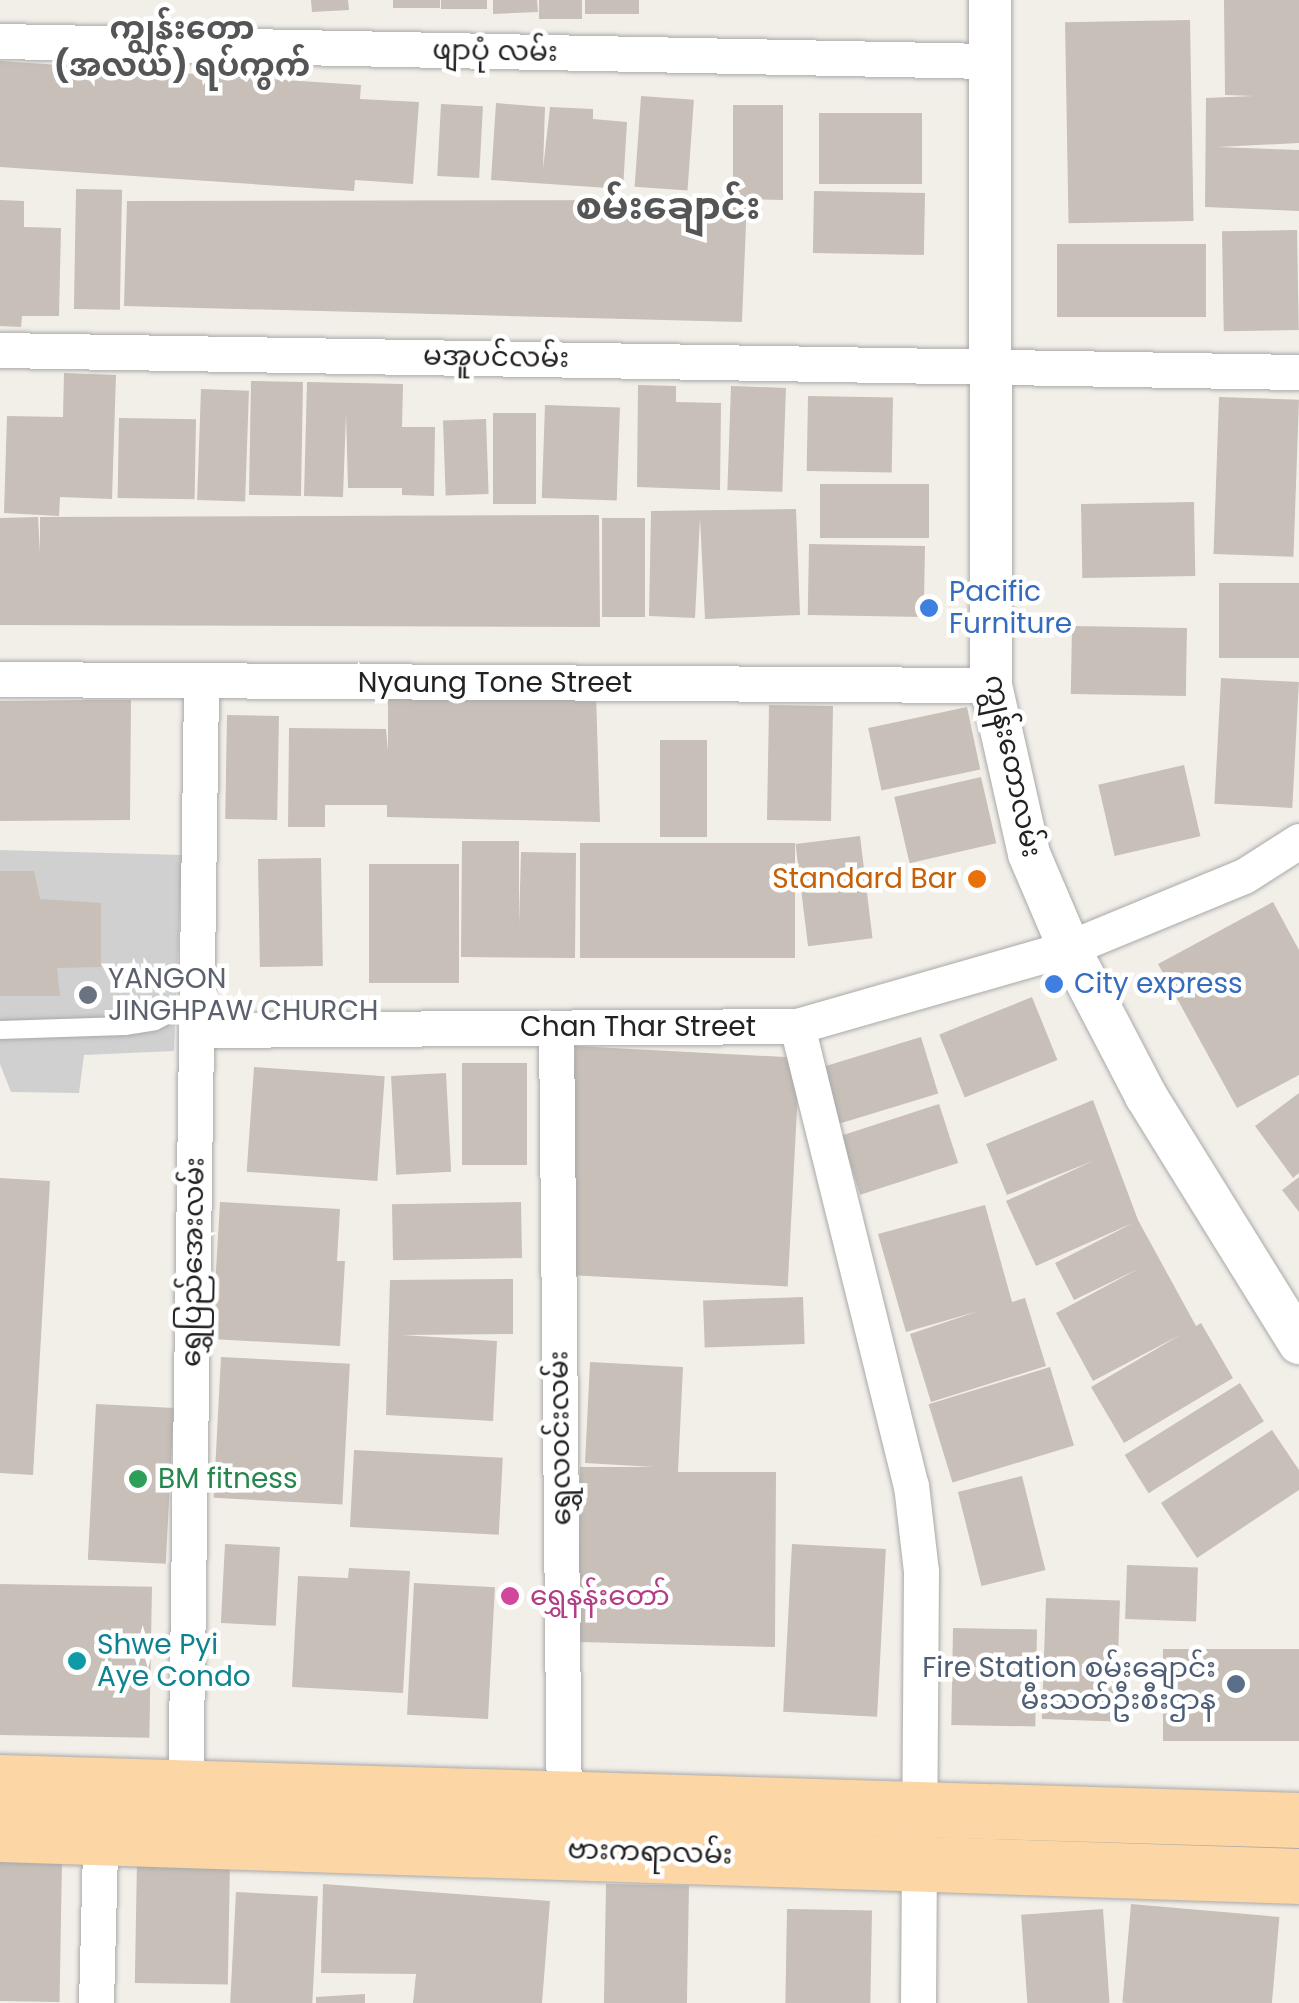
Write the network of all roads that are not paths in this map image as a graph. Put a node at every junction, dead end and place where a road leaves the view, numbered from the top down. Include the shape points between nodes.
1 (990, 0) edge
2 (0, 41) edge
3 (990, 60) junction
4 (0, 350) edge
5 (992, 364) junction
6 (1299, 372) edge
7 (0, 678) edge
8 (201, 682) junction
9 (990, 685) junction
10 (1299, 841) edge
11 (1069, 948) junction
12 (196, 1014) junction
13 (797, 1026) junction
14 (556, 1028) junction
15 (0, 1030) edge
16 (1299, 1343) edge
17 (0, 1782) edge
18 (101, 1786) junction
19 (185, 1790) junction
20 (563, 1794) junction
21 (922, 1809) junction
22 (1243, 1818) junction
23 (1299, 1820) edge
24 (0, 1834) edge
25 (101, 1840) junction
26 (186, 1843) junction
27 (564, 1849) junction
28 (921, 1863) junction
29 (1242, 1874) junction
30 (1299, 1876) edge
31 (96, 2003) edge
32 (918, 2003) edge

1 - 3 street, ကျွန်းတောလမ်း
2 - 3 street, ဖျာပုံ လမ်း
3 - 5 street, ကျွန်းတောလမ်း
4 - 5 street, မအူပင်လမ်း
5 - 6 street, မအူပင်လမ်း
5 - 9 street, ကျွန်းတောလမ်း
7 - 8 street, Nyaung Tone Street
8 - 9 street, Nyaung Tone Street
8 - 12 street, ရွှေပြည်အေးလမ်း
9 - 11 street, ကျွန်းတောလမ်း via 1029,854
10 - 11 street, Chan Thar Street via 1244,876
11 - 13 street, Chan Thar Street
11 - 16 street, ကျွန်းတောလမ်း via 1146,1096
12 - 14 street, Chan Thar Street
12 - 15 lane via 125,1026
12 - 19 street, ရွှေပြည်အေးလမ်း
13 - 14 street, Chan Thar Street
13 - 21 street via 911,1485 920,1572
14 - 20 street, ရွှေလဝင်းလမ်း
17 - 18 main road, ဗားကရာလမ်း
18 - 19 main road, ဗားကရာလမ်း
18 - 25 street
19 - 20 main road, ဗားကရာလမ်း
19 - 26 street, ရွှေပြည်အေးလမ်း
20 - 21 main road, ဗားကရာလမ်း
20 - 27 street, ရွှေလဝင်းလမ်း
21 - 22 main road, ဗားကရာလမ်း
21 - 28 street
22 - 23 main road, ဗားကရာလမ်း
22 - 29 main road
24 - 25 main road, ဗားကရာလမ်း
25 - 26 main road, ဗားကရာလမ်း
25 - 31 street
26 - 27 main road, ဗားကရာလမ်း
27 - 28 main road, ဗားကရာလမ်း
28 - 29 main road, ဗားကရာလမ်း
28 - 32 street
29 - 30 main road, ဗားကရာလမ်း

